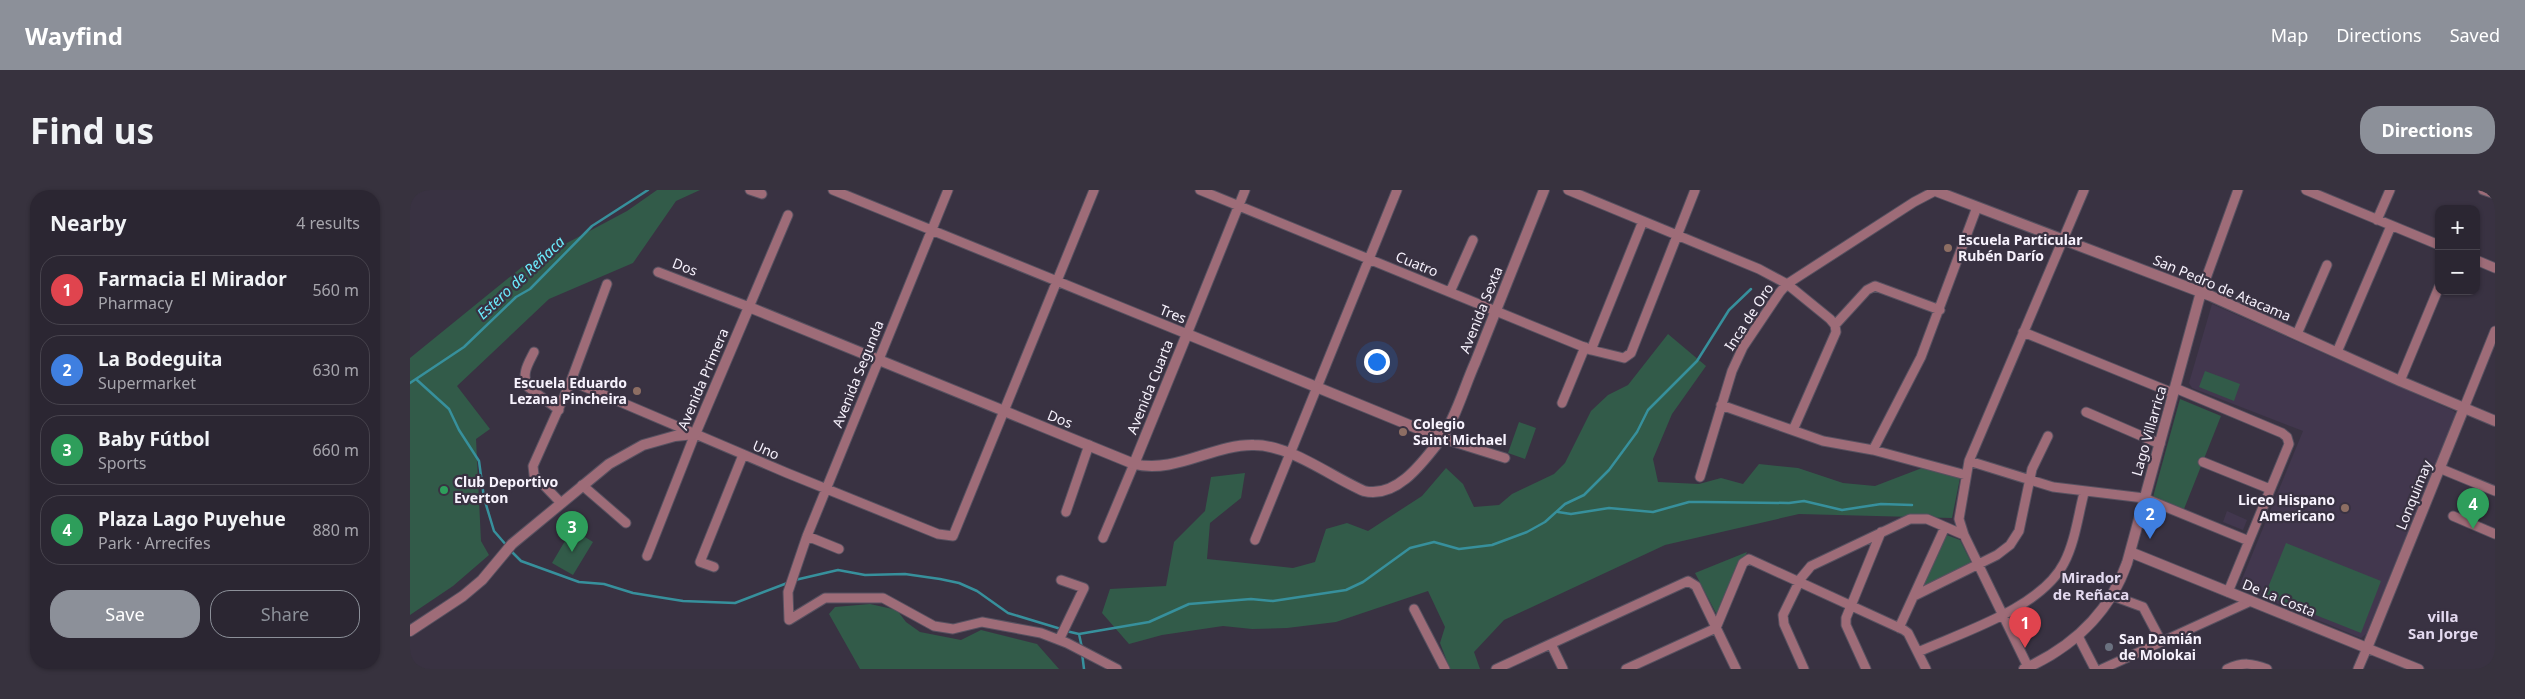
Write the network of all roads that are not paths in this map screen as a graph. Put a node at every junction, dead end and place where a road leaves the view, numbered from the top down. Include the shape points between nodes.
1 (750, 190) edge
2 (833, 190) edge
3 (948, 190) edge
4 (1094, 190) edge
5 (1200, 190) edge
6 (1245, 190) edge
7 (1397, 190) edge
8 (1544, 190) edge
9 (1568, 190) edge
10 (1695, 190) edge
11 (1935, 190) edge
12 (2084, 190) edge
13 (2238, 190) edge
14 (2306, 190) edge
15 (2390, 190) edge
16 (2483, 190) edge
17 (762, 194) dead end
18 (2495, 194) edge
19 (1239, 206) junction
20 (1977, 207) junction
21 (788, 215) dead end
22 (2377, 220) junction
23 (1643, 221) junction
24 (2391, 226) junction
25 (932, 230) junction
26 (1677, 234) junction
27 (1473, 240) dead end
28 (2063, 240) junction
29 (2435, 243) edge
30 (1369, 259) junction
31 (2480, 262) edge
32 (2326, 264) dead end
33 (2495, 268) edge
34 (658, 272) dead end
35 (1056, 281) junction
36 (607, 284) dead end
37 (1787, 284) junction
38 (1450, 292) junction
39 (2201, 292) junction
40 (2436, 295) edge
41 (749, 307) junction
42 (1940, 310) junction
43 (1496, 311) junction
44 (1835, 326) junction
45 (2495, 331) edge
46 (2024, 332) junction
47 (1186, 334) junction
48 (2297, 334) junction
49 (1588, 349) junction
50 (534, 352) dead end
51 (2338, 352) junction
52 (879, 360) junction
53 (571, 381) junction
54 (2400, 381) junction
55 (1317, 387) junction
56 (2174, 391) junction
57 (1562, 403) dead end
58 (1721, 405) junction
59 (2464, 408) junction
60 (559, 410) junction
61 (1004, 411) junction
62 (2086, 412) dead end
63 (2495, 421) edge
64 (1793, 430) junction
65 (695, 434) junction
66 (2048, 436) dead end
67 (1441, 438) junction
68 (2160, 444) junction
69 (1089, 446) junction
70 (1873, 450) junction
71 (1290, 454) junction
72 (743, 455) junction
73 (1506, 458) dead end
74 (1969, 461) junction
75 (2203, 462) dead end
76 (1134, 464) junction
77 (2440, 468) junction
78 (1966, 476) junction
79 (1700, 477) dead end
80 (2031, 479) junction
81 (582, 485) junction
82 (826, 489) junction
83 (2270, 489) junction
84 (2495, 491) edge
85 (2084, 493) junction
86 (2144, 498) junction
87 (561, 503) junction
88 (1066, 512) dead end
89 (2453, 516) dead end
90 (626, 523) dead end
91 (1945, 527) junction
92 (1881, 532) junction
93 (2495, 534) edge
94 (1964, 535) junction
95 (807, 536) junction
96 (1103, 538) dead end
97 (1255, 540) dead end
98 (2249, 541) junction
99 (839, 549) dead end
100 (2130, 552) junction
101 (646, 556) dead end
102 (1978, 564) junction
103 (714, 567) dead end
104 (1061, 580) dead end
105 (1799, 581) junction
106 (2228, 592) junction
107 (1914, 596) junction
108 (2113, 596) junction
109 (2251, 601) junction
110 (1851, 605) junction
111 (1414, 608) dead end
112 (2002, 614) junction
113 (1716, 628) junction
114 (1899, 628) junction
115 (410, 631) edge
116 (2078, 636) junction
117 (1059, 640) junction
118 (2161, 642) junction
119 (1551, 644) junction
120 (2367, 648) junction
121 (1918, 652) junction
122 (1502, 668) edge
123 (2027, 668) edge
124 (1117, 669) edge
125 (1445, 669) edge
126 (1563, 669) edge
127 (1626, 669) edge
128 (1736, 669) edge
129 (1804, 669) edge
130 (1866, 669) edge
131 (1926, 669) edge
132 (2095, 669) edge
133 (2102, 669) edge
134 (2227, 669) edge
135 (2267, 669) edge
136 (2358, 669) edge
137 (2418, 669) edge

1 - 17 street
2 - 25 street, Tres
3 - 25 street, Avenida Segunda
4 - 35 street
5 - 19 street, Cuatro
6 - 19 street, Avenida Cuarta
7 - 30 street
8 - 43 street, Avenida Sexta
9 - 23 street
10 - 26 street
11 - 20 street, San Pedro de Atacama
11 - 37 street, Inca de Oro
12 - 28 street
13 - 39 street, Lago Villarrica
14 - 22 street
15 - 22 street
16 - 18 street
19 - 30 street, Cuatro
19 - 47 street, Avenida Cuarta
20 - 28 street, San Pedro de Atacama
20 - 42 street
21 - 41 street, Avenida Primera
22 - 24 street
23 - 26 street
23 - 49 street
24 - 29 street
24 - 51 street
25 - 35 street, Tres
25 - 52 street, Avenida Segunda
26 - 37 street
26 - 49 street, Cuatro via 1630,353 1626,357
27 - 38 street
28 - 39 street, San Pedro de Atacama
28 - 46 street
30 - 38 street, Cuatro
30 - 55 street
31 - 33 street
32 - 48 street
34 - 41 street, Dos
35 - 47 street, Tres
35 - 61 street
36 - 53 street
37 - 44 street
37 - 58 street, Inca de Oro via 1743,348
38 - 43 street, Cuatro
39 - 48 street, San Pedro de Atacama
39 - 56 street, Lago Villarrica
40 - 54 street
41 - 52 street, Dos
41 - 65 street, Avenida Primera
42 - 44 street via 1875,286 1867,290
42 - 70 street via 1921,357
43 - 49 street, Cuatro
43 - 67 street, Avenida Sexta
44 - 64 street via 1836,332
45 - 59 street, Lonquimay
46 - 56 street
46 - 74 street
47 - 55 street, Tres
47 - 76 street, Avenida Cuarta
48 - 51 street, San Pedro de Atacama
49 - 57 street
50 - 60 street via 526,368 525,383
51 - 54 street, San Pedro de Atacama
52 - 61 street, Dos
52 - 82 street, Avenida Segunda
53 - 60 street
53 - 65 street, Uno
54 - 59 street, San Pedro de Atacama
55 - 67 street, Tres
55 - 71 street
56 - 68 street, Lago Villarrica
56 - 83 street via 2287,437 2289,444
58 - 64 street
58 - 79 street, Inca de Oro
59 - 63 street, San Pedro de Atacama
59 - 77 street, Lonquimay
60 - 87 street via 532,471
61 - 69 street, Dos
61 - 82 street, Uno via 953,536 938,534
62 - 68 street
64 - 70 street
65 - 72 street, Uno
65 - 81 street via 643,445 609,464
65 - 101 street, Avenida Primera
66 - 80 street via 2032,469
67 - 71 street, Dos via 1398,485 1380,492 1348,485
67 - 73 street, Tres
68 - 86 street, Lago Villarrica
69 - 76 street, Dos
69 - 88 street
70 - 78 street
71 - 76 street, Dos via 1265,446 1248,445 1169,466
71 - 97 street
72 - 82 street, Uno
72 - 103 street via 700,562
74 - 78 street
74 - 80 street
75 - 83 street
76 - 96 street, Avenida Cuarta
77 - 84 street
77 - 120 street, Lonquimay
78 - 94 street via 1958,520
80 - 85 street
80 - 102 street via 2014,541 2002,552
81 - 87 street
81 - 90 street
82 - 95 street, Avenida Segunda
83 - 98 street
85 - 86 street
85 - 112 street via 2070,548 2058,573 2035,597
86 - 98 street
86 - 100 street, Lago Villarrica
87 - 115 street via 512,544 482,580
89 - 93 street
91 - 92 street via 1916,518
91 - 94 street
91 - 107 street
92 - 105 street via 1811,566
92 - 110 street
94 - 102 street
95 - 99 street
95 - 117 street, Avenida Segunda via 788,592 789,620 826,598 883,598 934,626 952,629 982,622 1041,633
98 - 106 street
100 - 106 street, De La Costa
100 - 108 street, Lago Villarrica
102 - 107 street
102 - 112 street
104 - 117 street via 1084,588
105 - 110 street
105 - 113 street via 1746,559
105 - 129 street via 1783,620
106 - 109 street, De La Costa
107 - 114 street
108 - 116 street, Lago Villarrica
108 - 118 street via 2143,607
109 - 118 street
109 - 120 street, De La Costa
110 - 114 street
110 - 130 street via 1846,626
111 - 125 street
112 - 121 street
112 - 123 street
113 - 119 street via 1696,586 1685,581
113 - 127 street
113 - 128 street
114 - 121 street via 1908,633
116 - 123 street, Lago Villarrica
116 - 132 street
117 - 124 street
118 - 133 street
119 - 122 street
119 - 126 street
120 - 136 street, Lonquimay
120 - 137 street, De La Costa
121 - 131 street
134 - 135 street via 2250,663

